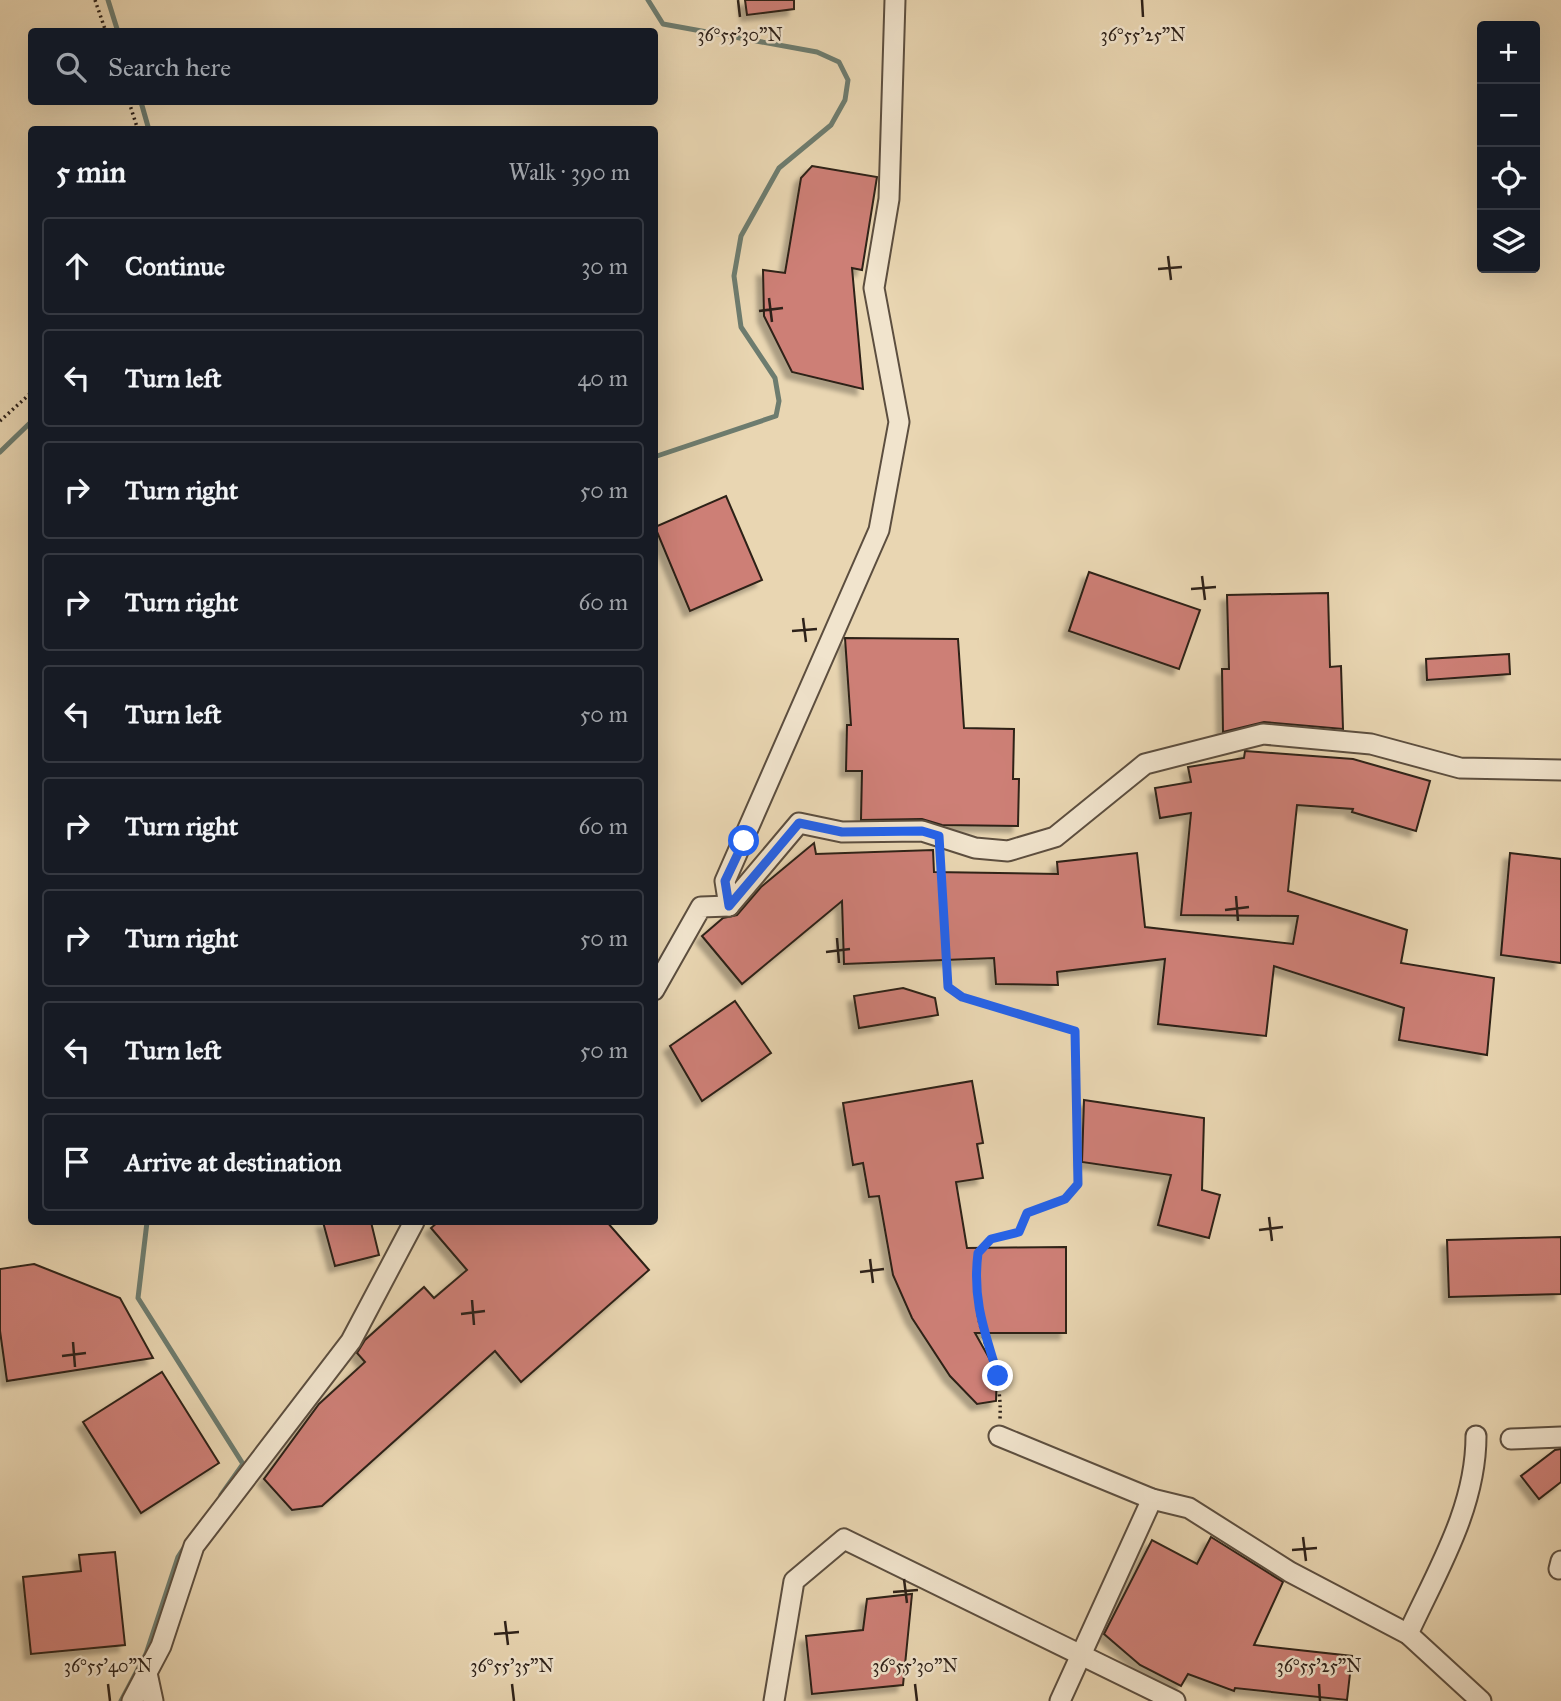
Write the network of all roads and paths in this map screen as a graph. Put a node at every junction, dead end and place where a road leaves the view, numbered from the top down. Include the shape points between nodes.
1 (95, 0) edge
2 (895, 0) edge
3 (105, 28) edge
4 (130, 105) edge
5 (137, 126) edge
6 (28, 396) edge
7 (0, 421) edge
8 (1561, 770) edge
9 (939, 836) junction
10 (729, 906) junction
11 (658, 983) edge
12 (412, 1225) edge
13 (999, 1436) joint
14 (1476, 1436) dead end
15 (1561, 1437) edge
16 (1511, 1439) dead end
17 (1153, 1499) junction
18 (1408, 1634) junction
19 (1081, 1657) junction
20 (147, 1673) junction
21 (132, 1701) edge
22 (153, 1701) edge
23 (774, 1701) edge
24 (1060, 1701) edge
25 (1175, 1701) edge
26 (1481, 1701) edge

1 - 3 path
2 - 10 street via 889,200 874,288 899,422 879,530 725,881
4 - 5 path
6 - 7 path
8 - 9 street via 1460,768 1371,744 1263,734 1146,764 1055,837 1008,851 975,848
9 - 10 street via 922,831 842,832 799,823
9 - 13 path via 948,987 962,997 1075,1031 1078,1184 1065,1199 1027,1213 1019,1232 991,1239 978,1253 979,1320 1001,1394
10 - 11 street via 701,907
12 - 20 street via 351,1341 194,1546 161,1646
13 - 17 street
14 - 18 street via 1468,1500
15 - 16 street
17 - 18 street via 1189,1508 1290,1572
17 - 19 street
18 - 26 street
19 - 23 street via 844,1539 794,1581
19 - 24 street
19 - 25 street
20 - 21 street
20 - 22 street

